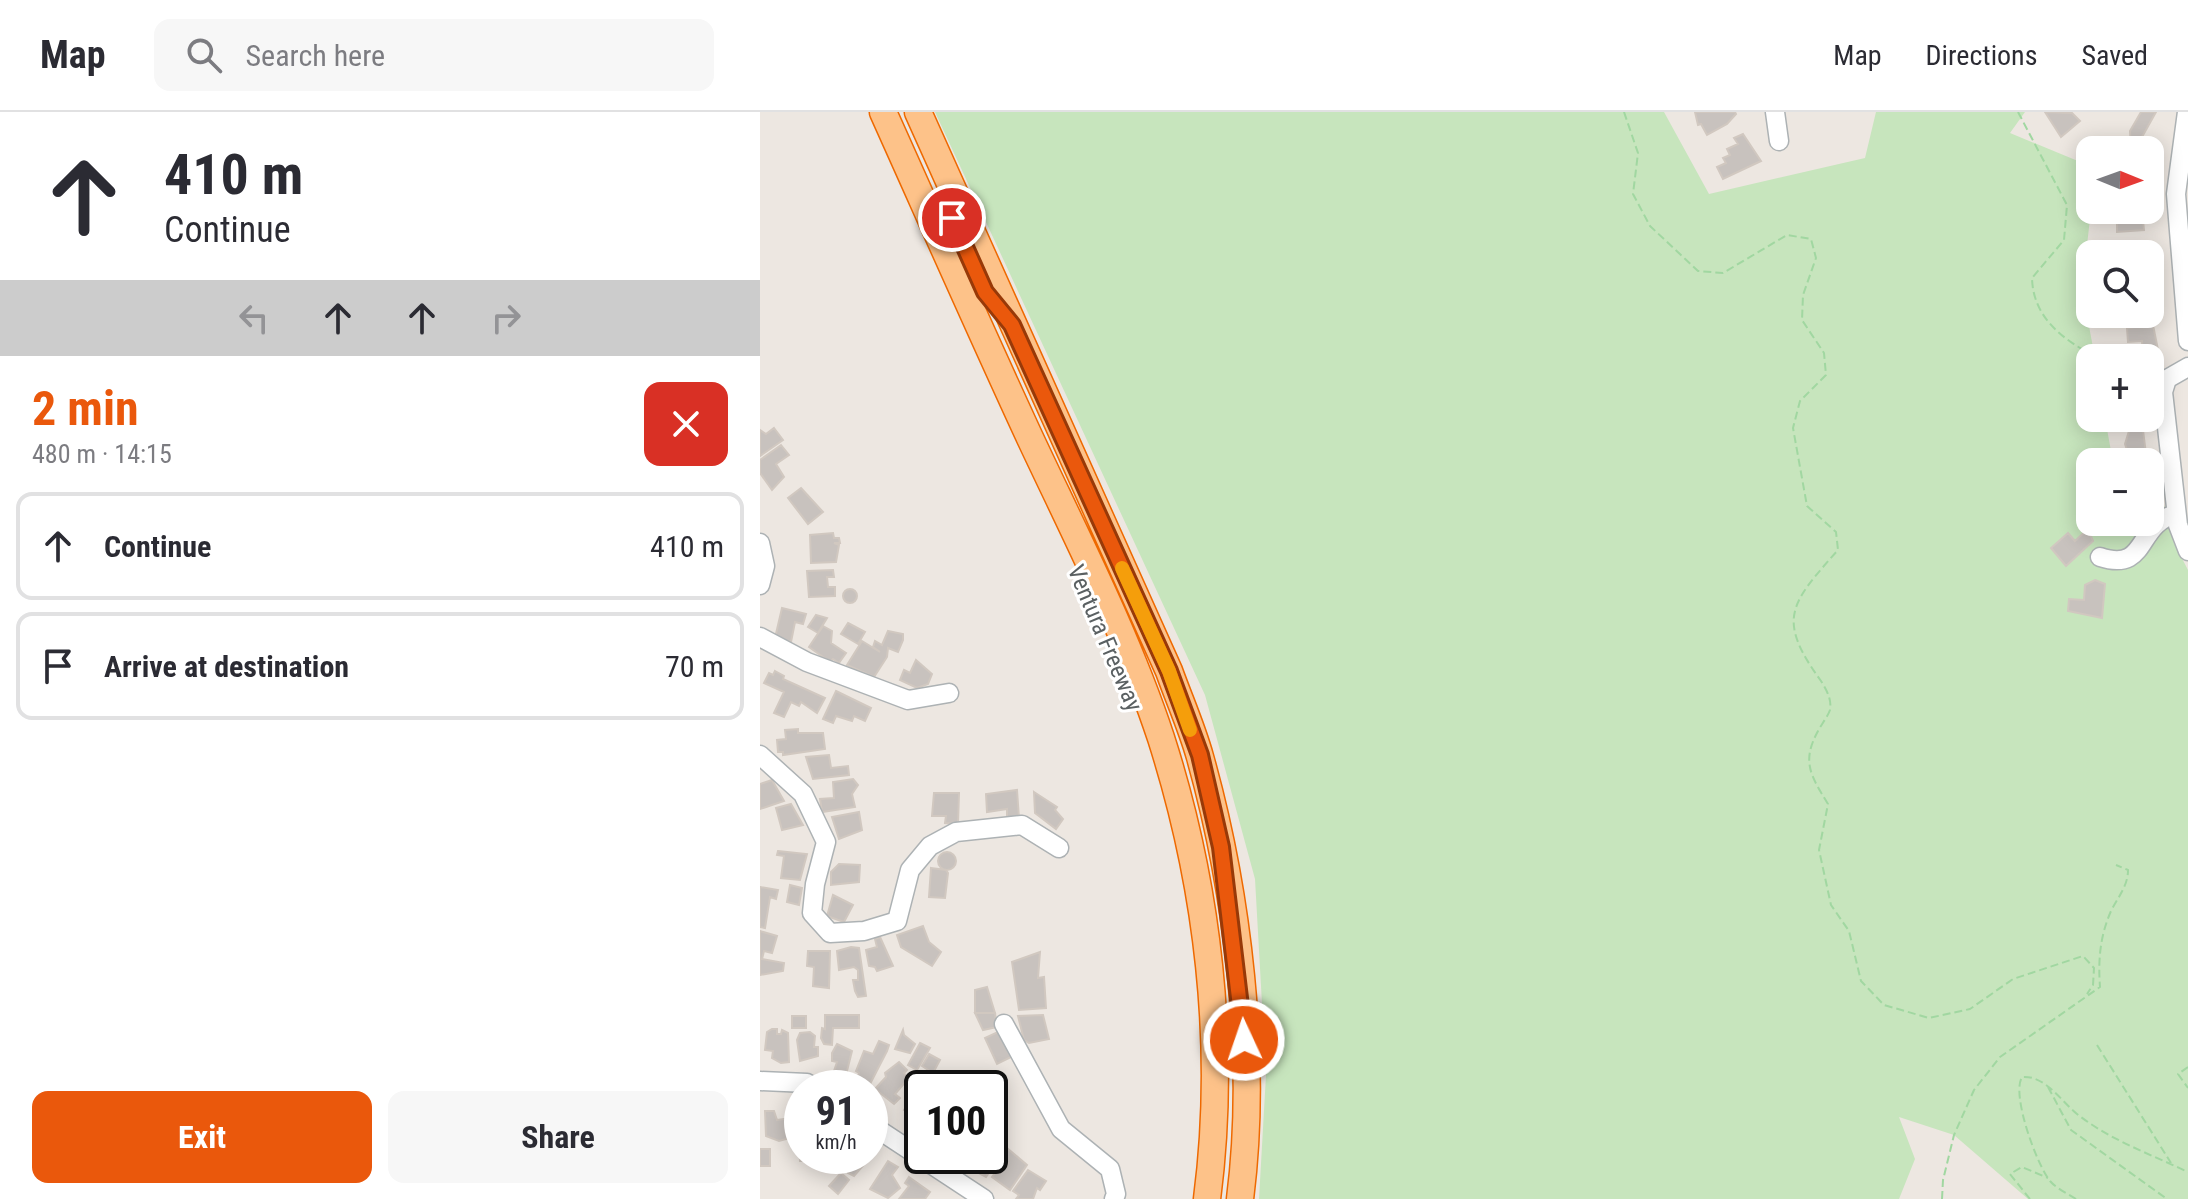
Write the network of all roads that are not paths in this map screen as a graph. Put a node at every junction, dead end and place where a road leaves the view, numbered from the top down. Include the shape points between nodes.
1 (871, 112) edge
2 (883, 112) edge
3 (903, 112) edge
4 (918, 112) edge
5 (1775, 112) edge
6 (2187, 112) edge
7 (1779, 141) dead end
8 (1012, 325) junction
9 (2188, 341) edge
10 (2188, 367) edge
11 (2176, 514) junction
12 (760, 543) edge
13 (2188, 551) edge
14 (2100, 557) dead end
15 (760, 585) edge
16 (760, 637) edge
17 (949, 693) dead end
18 (760, 755) edge
19 (1059, 848) dead end
20 (1232, 919) junction
21 (1004, 1024) dead end
22 (760, 1081) edge
23 (784, 1082) edge
24 (888, 1136) edge
25 (984, 1199) edge
26 (1114, 1199) edge
27 (1191, 1199) edge
28 (1207, 1199) edge
29 (1227, 1199) edge
30 (1240, 1199) edge

1 - 27 highway, Ventura Freeway via 1128,686 1154,766 1191,925 1200,1016 1201,1113
2 - 28 highway via 1120,634 1161,739 1188,837 1209,967 1214,1097
3 - 8 highway via 985,292
4 - 8 highway, Ventura Freeway
5 - 7 street
6 - 9 street via 2176,194
8 - 20 highway, Ventura Freeway via 1169,671 1200,755
10 - 11 street via 2167,379 2163,392
11 - 13 street
11 - 14 street via 2157,520 2129,558 2115,562
12 - 15 street via 765,566
16 - 17 street via 807,662 908,700
18 - 19 street via 803,794 826,842 812,913 830,933 864,931 897,921 910,870 930,846 956,832 1022,825
20 - 29 highway via 1225,937 1233,1030
20 - 30 highway, Ventura Freeway via 1243,1011
21 - 26 street via 1061,1129 1110,1169
22 - 23 street
24 - 25 street

